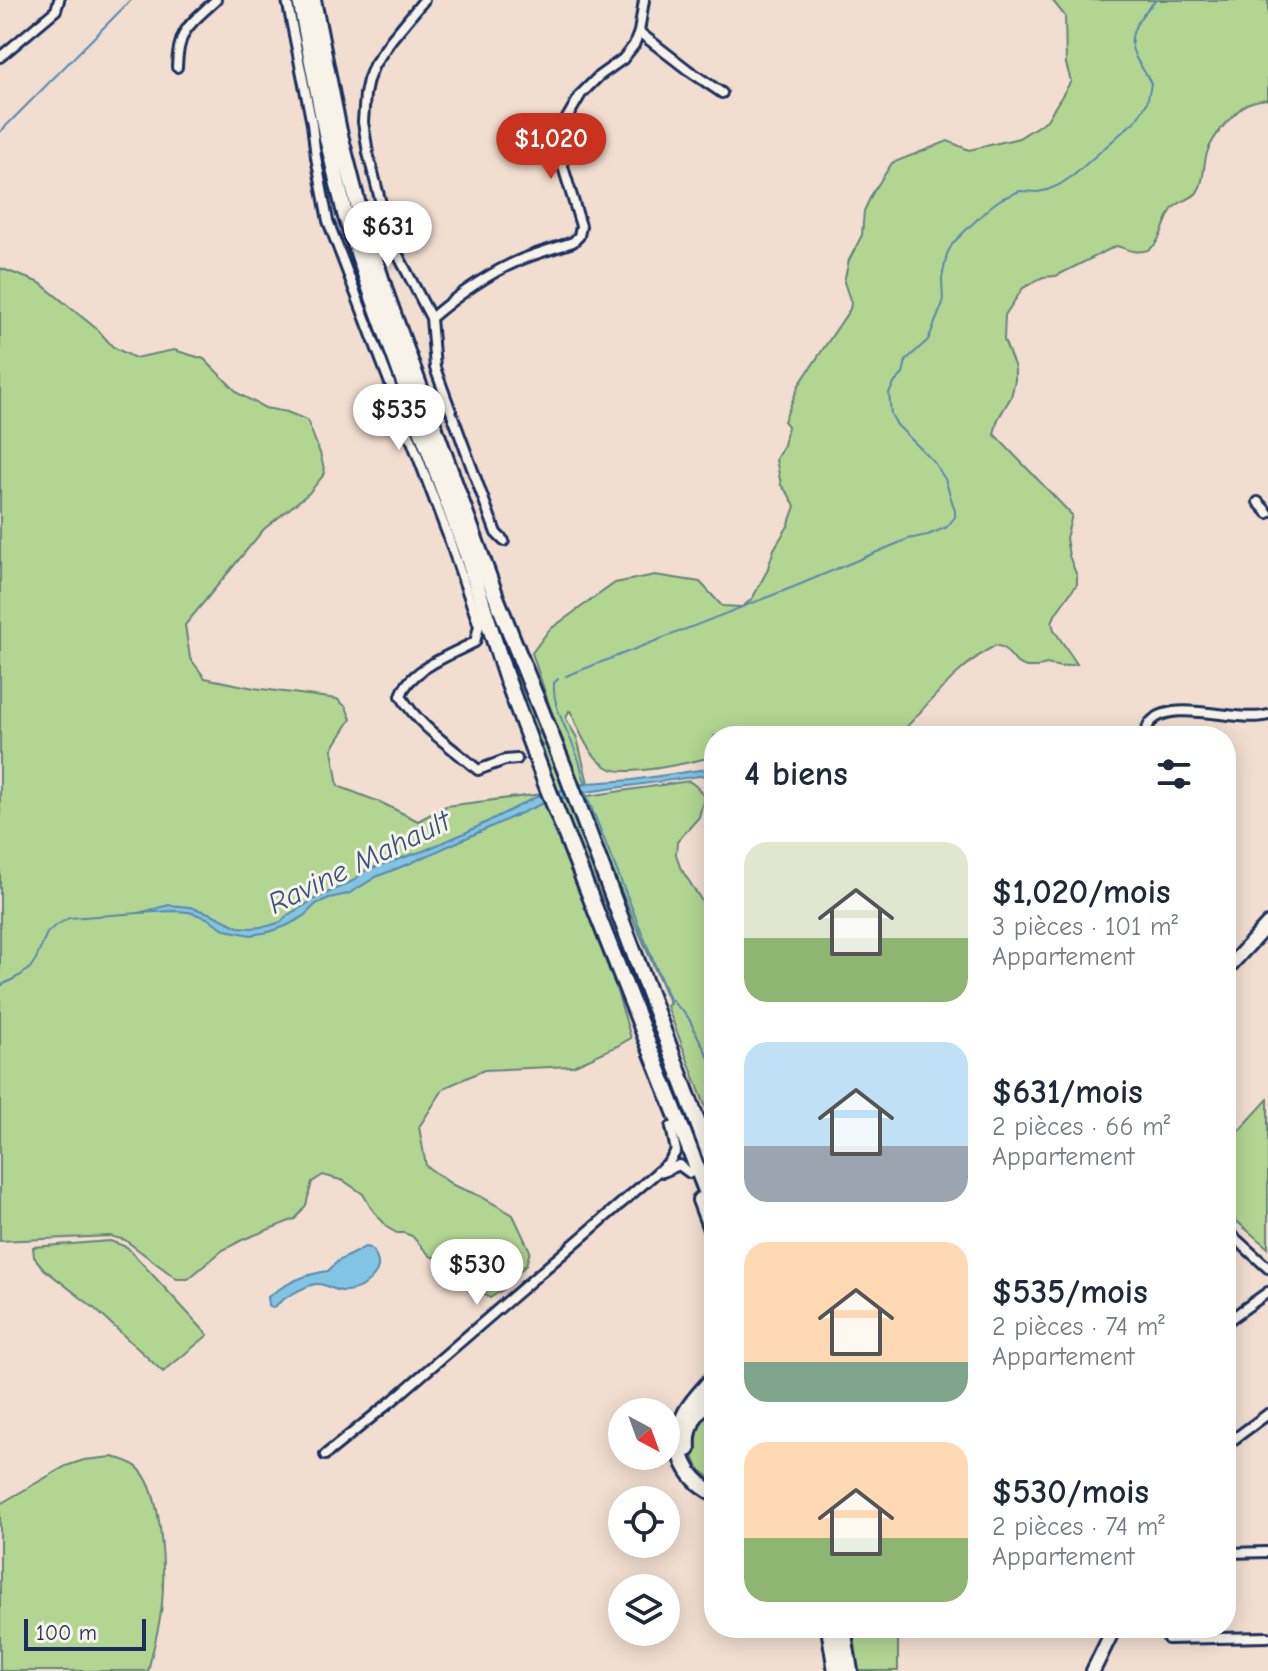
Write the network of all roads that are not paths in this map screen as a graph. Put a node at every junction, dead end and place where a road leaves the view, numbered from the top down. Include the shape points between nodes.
1 (59, 0) edge
2 (216, 0) edge
3 (287, 0) edge
4 (300, 0) edge
5 (313, 0) edge
6 (424, 0) edge
7 (644, 0) edge
8 (639, 32) junction
9 (0, 57) edge
10 (177, 67) dead end
11 (722, 93) dead end
12 (431, 318) junction
13 (1258, 502) dead end
14 (1268, 513) edge
15 (504, 541) dead end
16 (1268, 715) edge
17 (1150, 726) edge
18 (517, 759) dead end
19 (1268, 924) edge
20 (615, 958) junction
21 (1236, 959) edge
22 (674, 1057) junction
23 (704, 1116) edge
24 (671, 1127) junction
25 (704, 1139) edge
26 (690, 1173) junction
27 (648, 1181) junction
28 (704, 1185) edge
29 (704, 1210) edge
30 (1236, 1239) edge
31 (1268, 1268) edge
32 (1268, 1292) edge
33 (1236, 1315) edge
34 (704, 1390) edge
35 (704, 1406) edge
36 (1268, 1414) edge
37 (1236, 1438) edge
38 (325, 1455) dead end
39 (704, 1476) edge
40 (704, 1486) edge
41 (1268, 1552) edge
42 (1236, 1553) edge
43 (1268, 1637) edge
44 (831, 1638) edge
45 (845, 1638) edge
46 (1109, 1638) edge
47 (1218, 1638) edge
48 (1236, 1638) edge
49 (1168, 1639) dead end
50 (836, 1671) edge
51 (850, 1671) edge
52 (1093, 1671) edge

1 - 9 street via 56,10
2 - 10 street via 182,34
3 - 18 street via 328,221 479,626 475,642 417,674 401,696 430,732 478,770
4 - 20 highway via 345,214 505,674
5 - 22 highway via 359,209 387,297 496,597
6 - 12 street via 374,65 363,122 385,219
7 - 8 street
8 - 11 street
8 - 12 street via 623,59 581,94 559,140 579,236 499,271
12 - 15 street via 435,368 496,533
13 - 14 street
16 - 17 street via 1172,712
19 - 21 main road
20 - 24 highway
20 - 28 highway
22 - 23 highway
22 - 25 highway
24 - 26 highway
24 - 27 street via 675,1154
26 - 27 street via 676,1165
26 - 29 highway
27 - 38 street
30 - 31 street
32 - 33 street
34 - 40 highway via 679,1427 682,1461
35 - 39 highway via 693,1419 688,1447
36 - 37 street
41 - 42 street
43 - 48 street
44 - 50 highway
45 - 51 highway
46 - 52 main road
47 - 49 street

